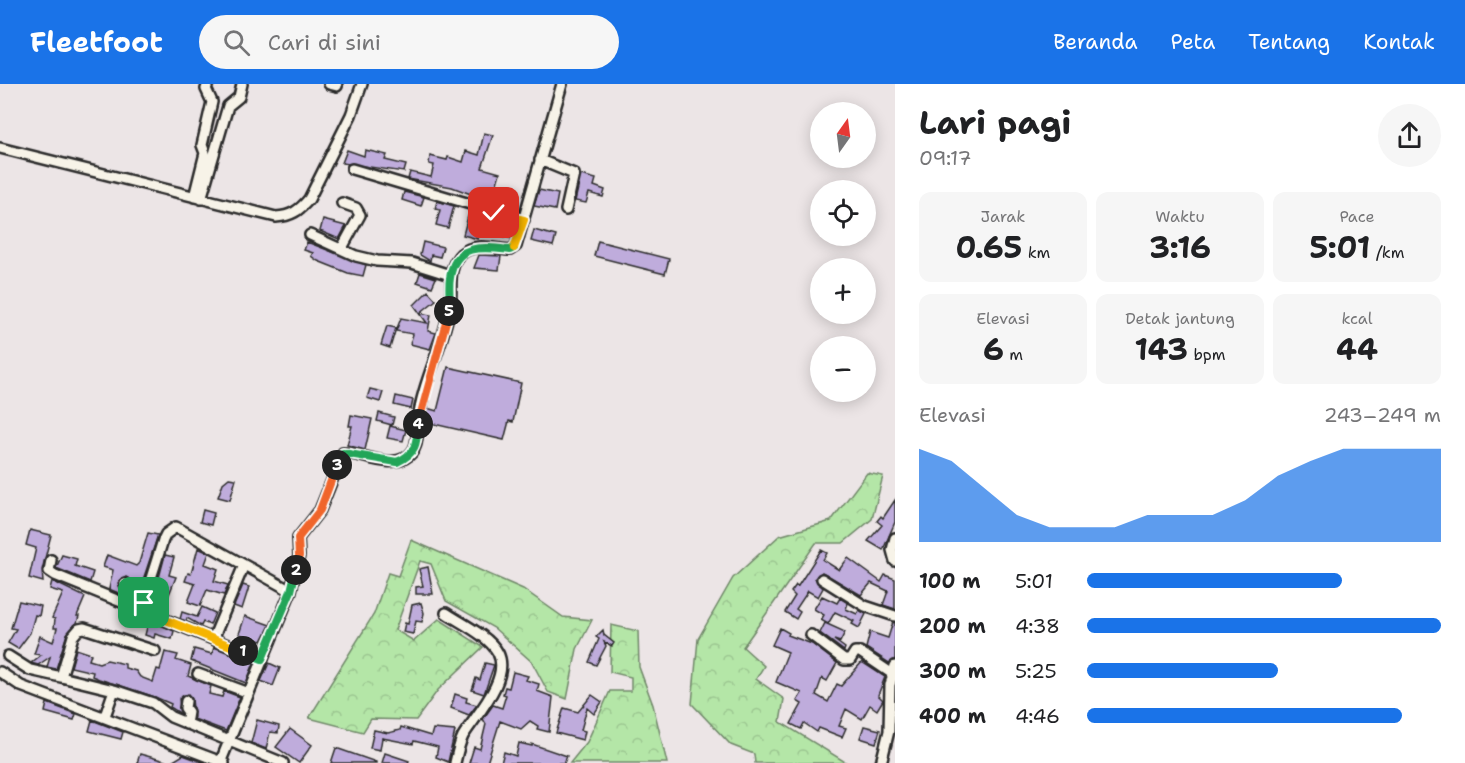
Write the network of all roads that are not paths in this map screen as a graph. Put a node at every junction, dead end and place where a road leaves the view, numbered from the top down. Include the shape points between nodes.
1 (208, 84) edge
2 (242, 84) edge
3 (362, 84) edge
4 (562, 84) edge
5 (212, 102) junction
6 (228, 106) junction
7 (0, 148) edge
8 (208, 154) junction
9 (540, 160) junction
10 (352, 169) dead end
11 (198, 198) junction
12 (342, 203) dead end
13 (566, 210) dead end
14 (524, 220) junction
15 (310, 235) dead end
16 (342, 249) junction
17 (450, 275) junction
18 (895, 538) edge
19 (51, 560) dead end
20 (895, 561) edge
21 (244, 565) junction
22 (822, 579) dead end
23 (125, 584) dead end
24 (291, 591) junction
25 (142, 606) junction
26 (446, 613) dead end
27 (895, 616) edge
28 (811, 635) dead end
29 (213, 639) junction
30 (155, 651) dead end
31 (8, 656) dead end
32 (262, 659) junction
33 (893, 669) edge
34 (0, 672) edge
35 (198, 674) dead end
36 (26, 677) junction
37 (61, 677) junction
38 (114, 692) junction
39 (249, 693) junction
40 (892, 694) edge
41 (186, 701) dead end
42 (107, 712) junction
43 (186, 724) junction
44 (228, 743) junction
45 (222, 760) edge
46 (283, 763) edge
47 (455, 763) edge
48 (882, 763) edge

1 - 5 street via 206,89
2 - 6 street via 239,97
3 - 11 street via 351,115 300,210 287,217 276,217
4 - 9 street
5 - 6 street
5 - 8 street via 202,145
6 - 8 street via 217,150
7 - 11 street
8 - 11 street
9 - 13 street via 574,174
9 - 14 street
10 - 14 street
12 - 16 street via 356,208 360,214
14 - 17 street via 513,249 478,247 465,251
15 - 16 street
16 - 17 street via 377,261 412,263
17 - 24 street via 451,304 419,418 415,449 397,462 343,453 320,510 298,538 299,556
18 - 20 street
19 - 25 street via 50,573
21 - 24 street
21 - 25 street via 181,528 171,529 163,540
21 - 29 street
22 - 27 street via 865,606
23 - 25 street via 140,593
24 - 32 street
25 - 29 street
26 - 47 street via 498,652 501,669 480,715 463,737
28 - 33 street via 844,660 860,652
29 - 32 street
30 - 37 street via 79,629 73,636
31 - 36 street
32 - 39 street
33 - 40 street
34 - 36 street
35 - 39 street
36 - 37 street
36 - 42 street
37 - 38 street
38 - 42 street
38 - 43 street via 153,703
39 - 44 street
40 - 48 street
41 - 43 street
42 - 45 street
43 - 44 street
44 - 45 street
44 - 46 street

